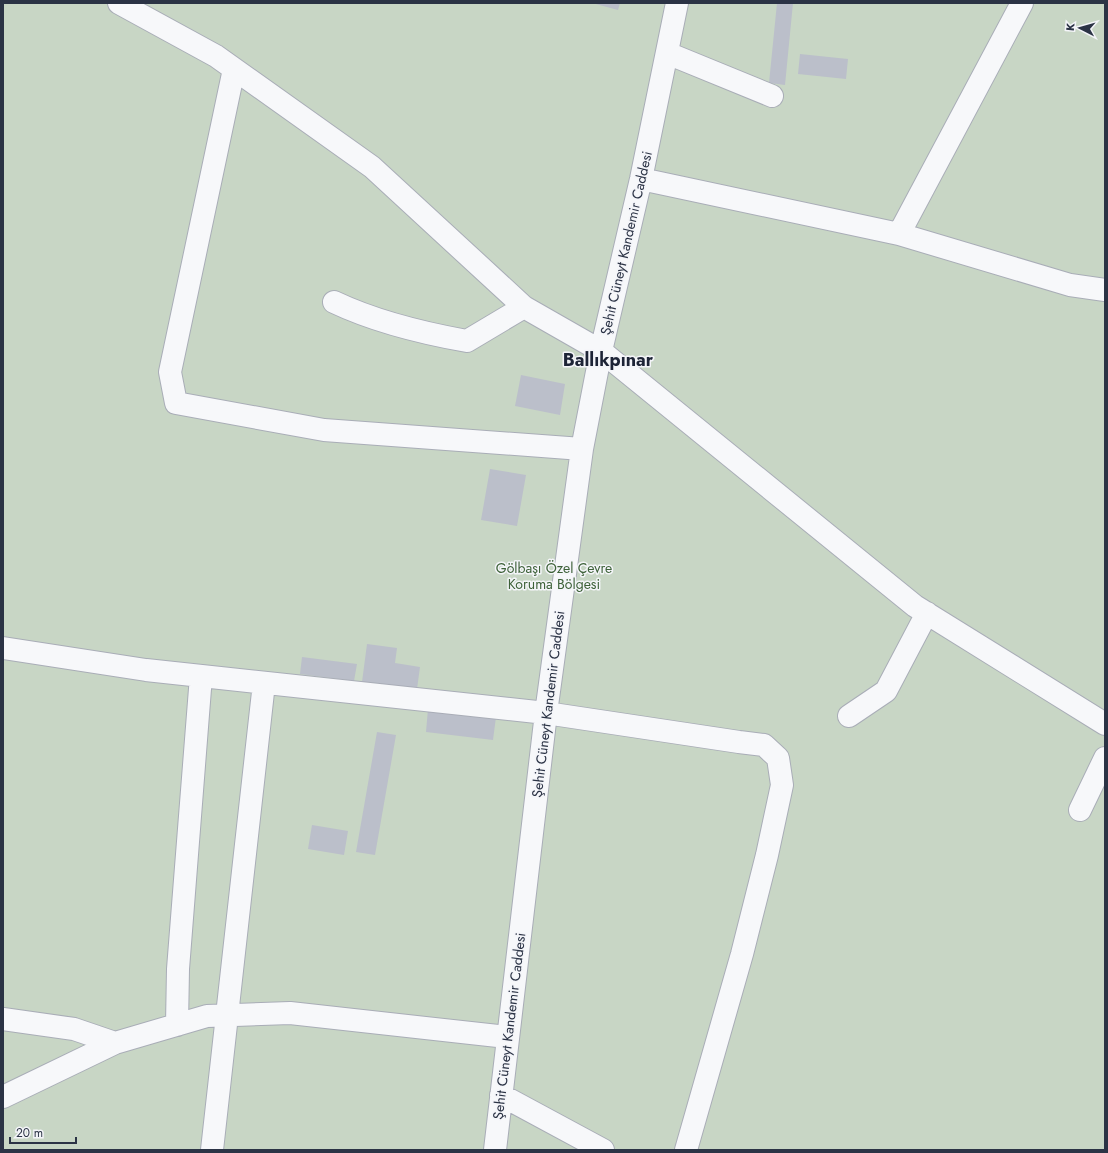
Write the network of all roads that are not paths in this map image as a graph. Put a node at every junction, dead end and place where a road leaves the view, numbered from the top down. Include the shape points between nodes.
1 (119, 3) edge
2 (677, 3) edge
3 (1022, 3) edge
4 (667, 53) junction
5 (234, 69) junction
6 (772, 96) dead end
7 (641, 179) junction
8 (899, 234) junction
9 (1105, 290) edge
10 (334, 302) dead end
11 (524, 307) junction
12 (601, 351) junction
13 (582, 449) junction
14 (927, 613) junction
15 (3, 648) edge
16 (201, 676) junction
17 (264, 683) junction
18 (546, 713) junction
19 (849, 716) dead end
20 (1105, 724) edge
21 (1105, 758) edge
22 (1080, 810) dead end
23 (227, 1016) junction
24 (3, 1019) edge
25 (177, 1025) junction
26 (507, 1037) junction
27 (115, 1043) junction
28 (501, 1095) junction
29 (3, 1097) edge
30 (212, 1150) edge
31 (495, 1150) edge
32 (603, 1150) edge
33 (686, 1150) edge

1 - 5 street via 216,56
2 - 4 street, Şehit Cüneyt Kandemir Caddesi
3 - 8 street
4 - 6 street
4 - 7 street, Şehit Cüneyt Kandemir Caddesi
5 - 11 street via 372,167
5 - 13 street via 170,372 176,403 324,430
7 - 8 street
7 - 12 street, Şehit Cüneyt Kandemir Caddesi
8 - 9 street via 1070,285
10 - 11 street via 354,311 430,334 467,341
11 - 12 street
12 - 13 street, Şehit Cüneyt Kandemir Caddesi
12 - 14 street
13 - 18 street, Şehit Cüneyt Kandemir Caddesi
14 - 19 street via 886,691
14 - 20 street
15 - 16 street
16 - 17 street
16 - 25 street via 178,969
17 - 18 street
17 - 23 street
18 - 26 street, Şehit Cüneyt Kandemir Caddesi
18 - 33 street via 764,745 778,758 782,785 767,855 742,954
21 - 22 street
23 - 25 street via 207,1016
23 - 26 street via 290,1013
23 - 30 street
24 - 27 street via 74,1029
25 - 27 street
26 - 28 street, Şehit Cüneyt Kandemir Caddesi
27 - 29 street
28 - 31 street, Şehit Cüneyt Kandemir Caddesi
28 - 32 street

